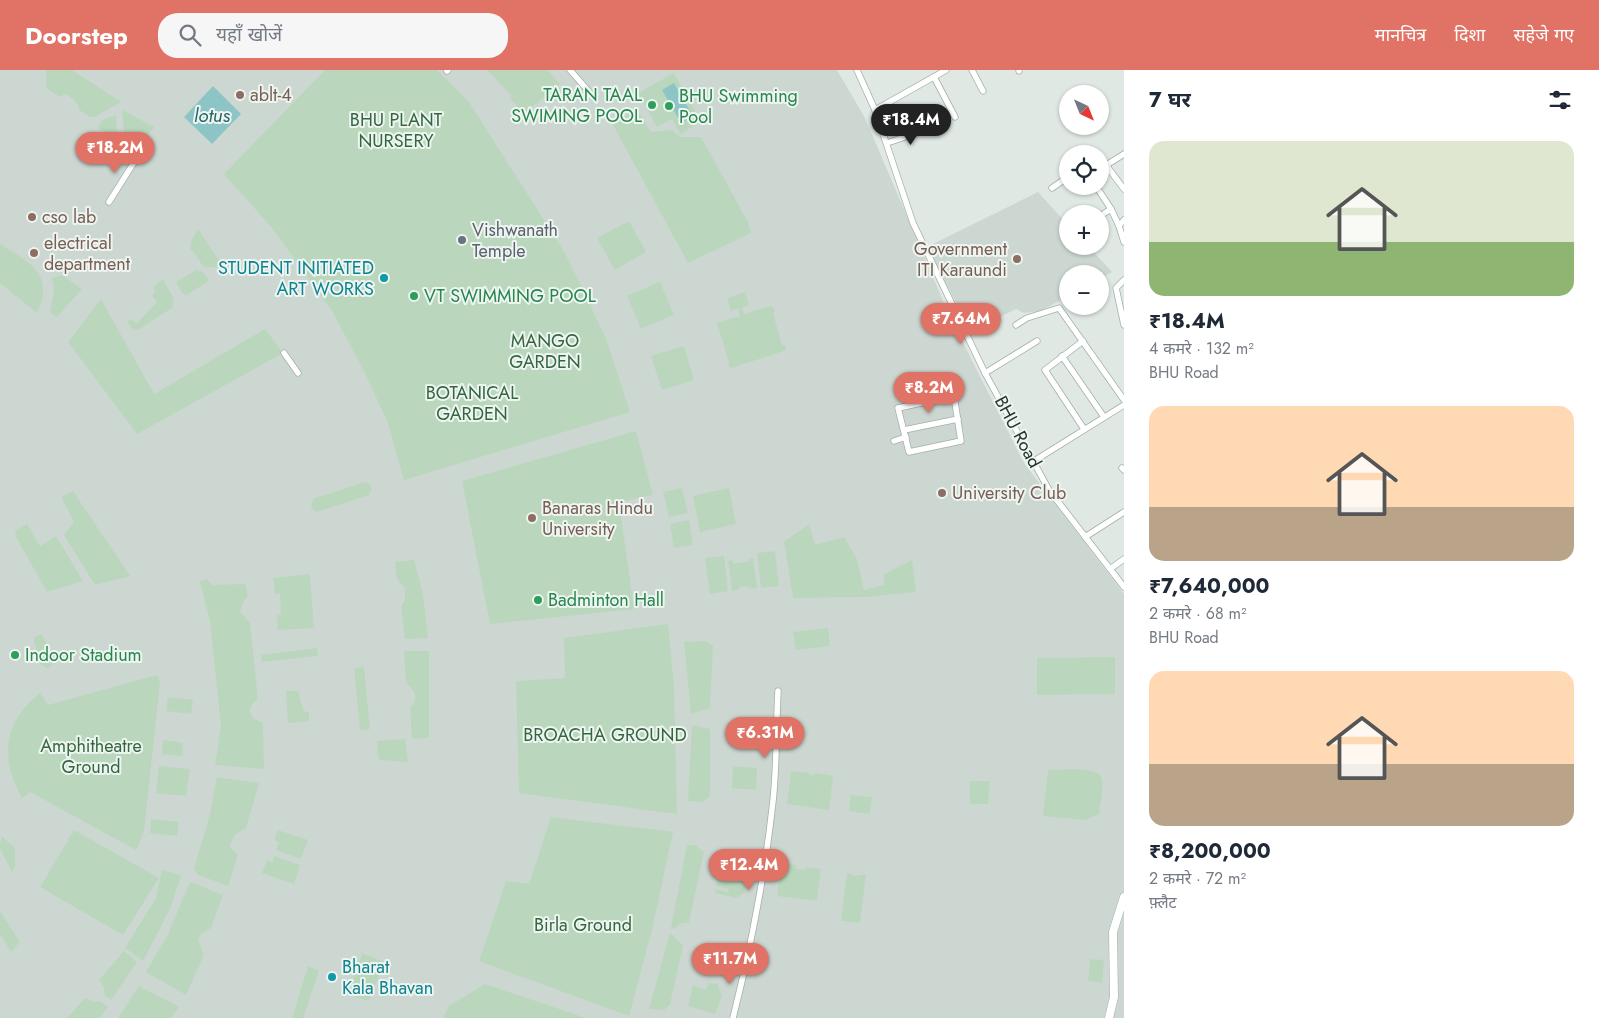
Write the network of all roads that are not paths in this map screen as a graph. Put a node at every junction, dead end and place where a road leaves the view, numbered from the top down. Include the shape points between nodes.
1 (570, 70) edge
2 (857, 70) edge
3 (972, 70) edge
4 (941, 71) edge
5 (934, 77) junction
6 (983, 91) dead end
7 (591, 94) dead end
8 (875, 110) junction
9 (954, 117) dead end
10 (929, 129) dead end
11 (887, 142) junction
12 (1124, 154) edge
13 (138, 156) dead end
14 (1109, 163) edge
15 (1109, 169) edge
16 (1059, 183) edge
17 (1052, 188) dead end
18 (1124, 190) edge
19 (1102, 195) edge
20 (109, 202) dead end
21 (1111, 209) joint
22 (1124, 220) edge
23 (1119, 226) junction
24 (1124, 242) edge
25 (1124, 280) edge
26 (1116, 292) junction
27 (1124, 298) edge
28 (1016, 325) dead end
29 (1124, 325) edge
30 (1037, 341) dead end
31 (1083, 341) junction
32 (284, 353) dead end
33 (1062, 356) junction
34 (298, 373) dead end
35 (985, 373) junction
36 (1124, 400) edge
37 (1124, 405) edge
38 (1104, 417) junction
39 (958, 419) junction
40 (1084, 429) junction
41 (904, 430) junction
42 (906, 437) junction
43 (894, 441) dead end
44 (1034, 461) junction
45 (1124, 512) edge
46 (1085, 538) junction
47 (1124, 558) edge
48 (1110, 569) junction
49 (1124, 587) edge
50 (778, 690) dead end
51 (1124, 897) edge
52 (732, 1018) edge
53 (1109, 1018) edge

1 - 7 street
2 - 8 street, BHU Road
3 - 6 street
4 - 5 street
5 - 8 street
5 - 9 street
8 - 11 street, BHU Road
10 - 11 street
11 - 35 street, BHU Road via 919,238
12 - 14 street
13 - 20 street
15 - 18 street
16 - 17 street
19 - 21 street
21 - 23 street
22 - 23 street
23 - 24 street
25 - 26 street via 1116,287
26 - 27 street
26 - 29 street
28 - 31 street via 1059,308
30 - 35 street
31 - 33 street
31 - 36 street
32 - 34 street
33 - 38 street
33 - 40 street via 1044,370
35 - 44 street, BHU Road
37 - 38 street
38 - 40 street
39 - 41 street
39 - 41 street via 954,396 898,408
39 - 42 street via 961,441 909,452
40 - 44 street
41 - 42 street
42 - 43 street
44 - 46 street, BHU Road via 1048,490
45 - 46 street
46 - 48 street, BHU Road
47 - 48 street
48 - 49 street, BHU Road
50 - 52 street via 774,792 769,829 751,939
51 - 53 street via 1114,932 1114,997

